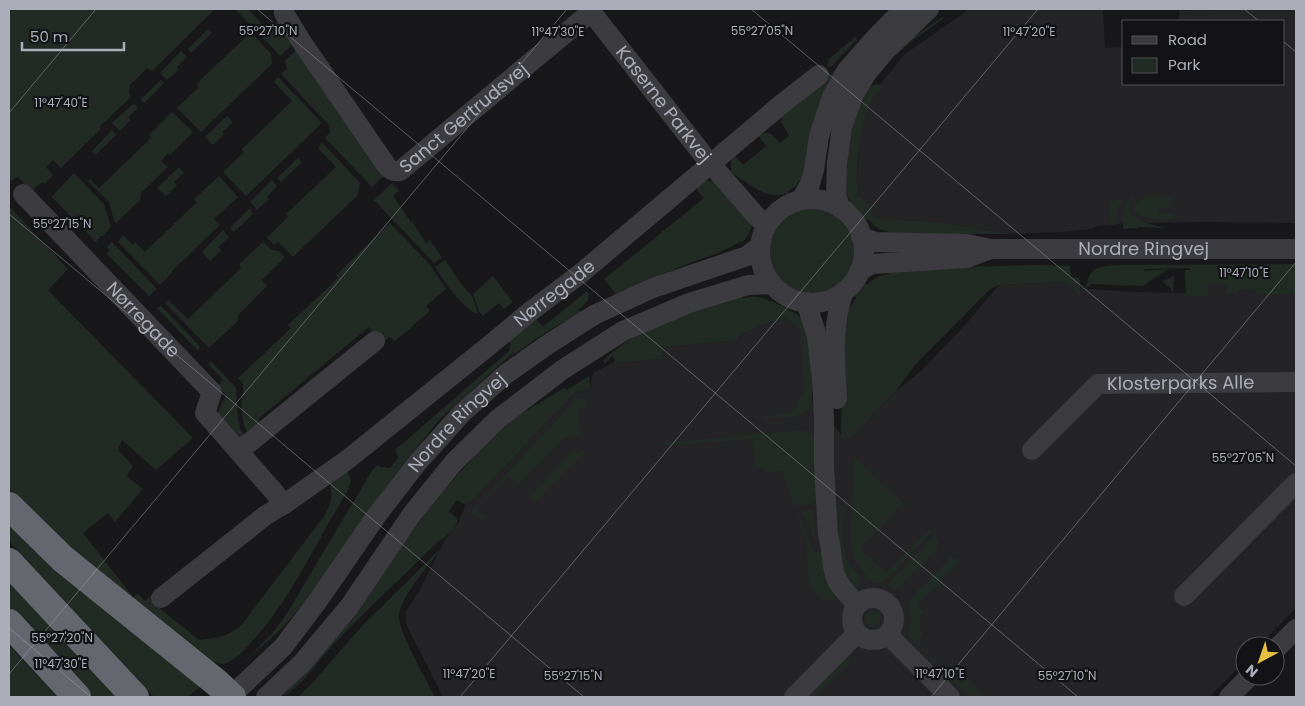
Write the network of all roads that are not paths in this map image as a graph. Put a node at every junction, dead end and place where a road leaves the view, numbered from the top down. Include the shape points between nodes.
1 (284, 9) edge
2 (904, 9) edge
3 (929, 9) edge
4 (590, 10) edge
5 (819, 76) dead end
6 (716, 170) junction
7 (24, 194) dead end
8 (801, 200) junction
9 (840, 208) junction
10 (781, 209) junction
11 (767, 225) junction
12 (861, 237) junction
13 (760, 246) junction
14 (991, 249) junction
15 (1296, 249) edge
16 (859, 271) junction
17 (772, 284) junction
18 (844, 291) junction
19 (806, 302) junction
20 (375, 341) dead end
21 (1296, 382) edge
22 (1032, 450) dead end
23 (239, 451) junction
24 (1296, 483) edge
25 (283, 505) junction
26 (9, 506) edge
27 (831, 545) junction
28 (9, 562) edge
29 (1184, 596) dead end
30 (161, 598) dead end
31 (316, 602) junction
32 (857, 604) junction
33 (9, 623) edge
34 (1296, 629) edge
35 (857, 633) junction
36 (888, 634) junction
37 (1285, 640) edge
38 (210, 677) junction
39 (1240, 686) edge
40 (77, 697) edge
41 (136, 697) edge
42 (231, 697) edge
43 (266, 697) edge
44 (794, 697) edge
45 (950, 697) edge
46 (1229, 697) edge

1 - 4 street, Sanct Gertrudsvej via 301,42 380,157 389,169 397,171
2 - 8 street via 847,70 832,97 819,136 810,184
3 - 9 street via 886,50 854,94 842,127 837,163 836,194
4 - 6 street, Kaserne Parkvej
5 - 6 street, Nørregade via 783,103
6 - 10 street, Kaserne Parkvej via 768,205
6 - 11 street, Kaserne Parkvej
6 - 25 street, Nørregade via 527,314 355,454
7 - 23 street, Nørregade via 212,392 205,413
8 - 9 street via 830,202
8 - 10 street
9 - 12 street via 854,220
10 - 11 street
11 - 13 street
12 - 14 street, Nordre Ringvej via 875,242 967,244
12 - 16 street via 863,254
13 - 17 street via 762,266
13 - 31 street, Nordre Ringvej via 747,256 653,288 594,316 506,374 462,413 418,462
14 - 15 street, Nordre Ringvej
14 - 16 street, Nordre Ringvej via 967,258 872,264
16 - 18 street
17 - 19 street via 787,296
17 - 43 street, Nordre Ringvej via 748,285 689,303 624,331 562,370 498,419 454,462 412,514 349,607 303,662
18 - 19 street via 830,299
18 - 27 street via 837,312 837,502
19 - 27 street via 817,336 822,379 824,466
20 - 23 street
21 - 22 street, Klosterparks Alle via 1098,384
23 - 25 street, Nørregade
24 - 29 street
25 - 30 street, Nørregade
26 - 38 highway via 63,559
27 - 32 street via 836,576 842,589
28 - 41 highway
31 - 38 street via 237,676 220,680
31 - 42 street, Nordre Ringvej via 283,647
32 - 35 street via 852,619
32 - 36 street via 871,597 886,601 895,618
33 - 40 highway
34 - 37 street
35 - 36 street via 872,640
35 - 44 street
36 - 45 street
38 - 42 highway
39 - 46 street

